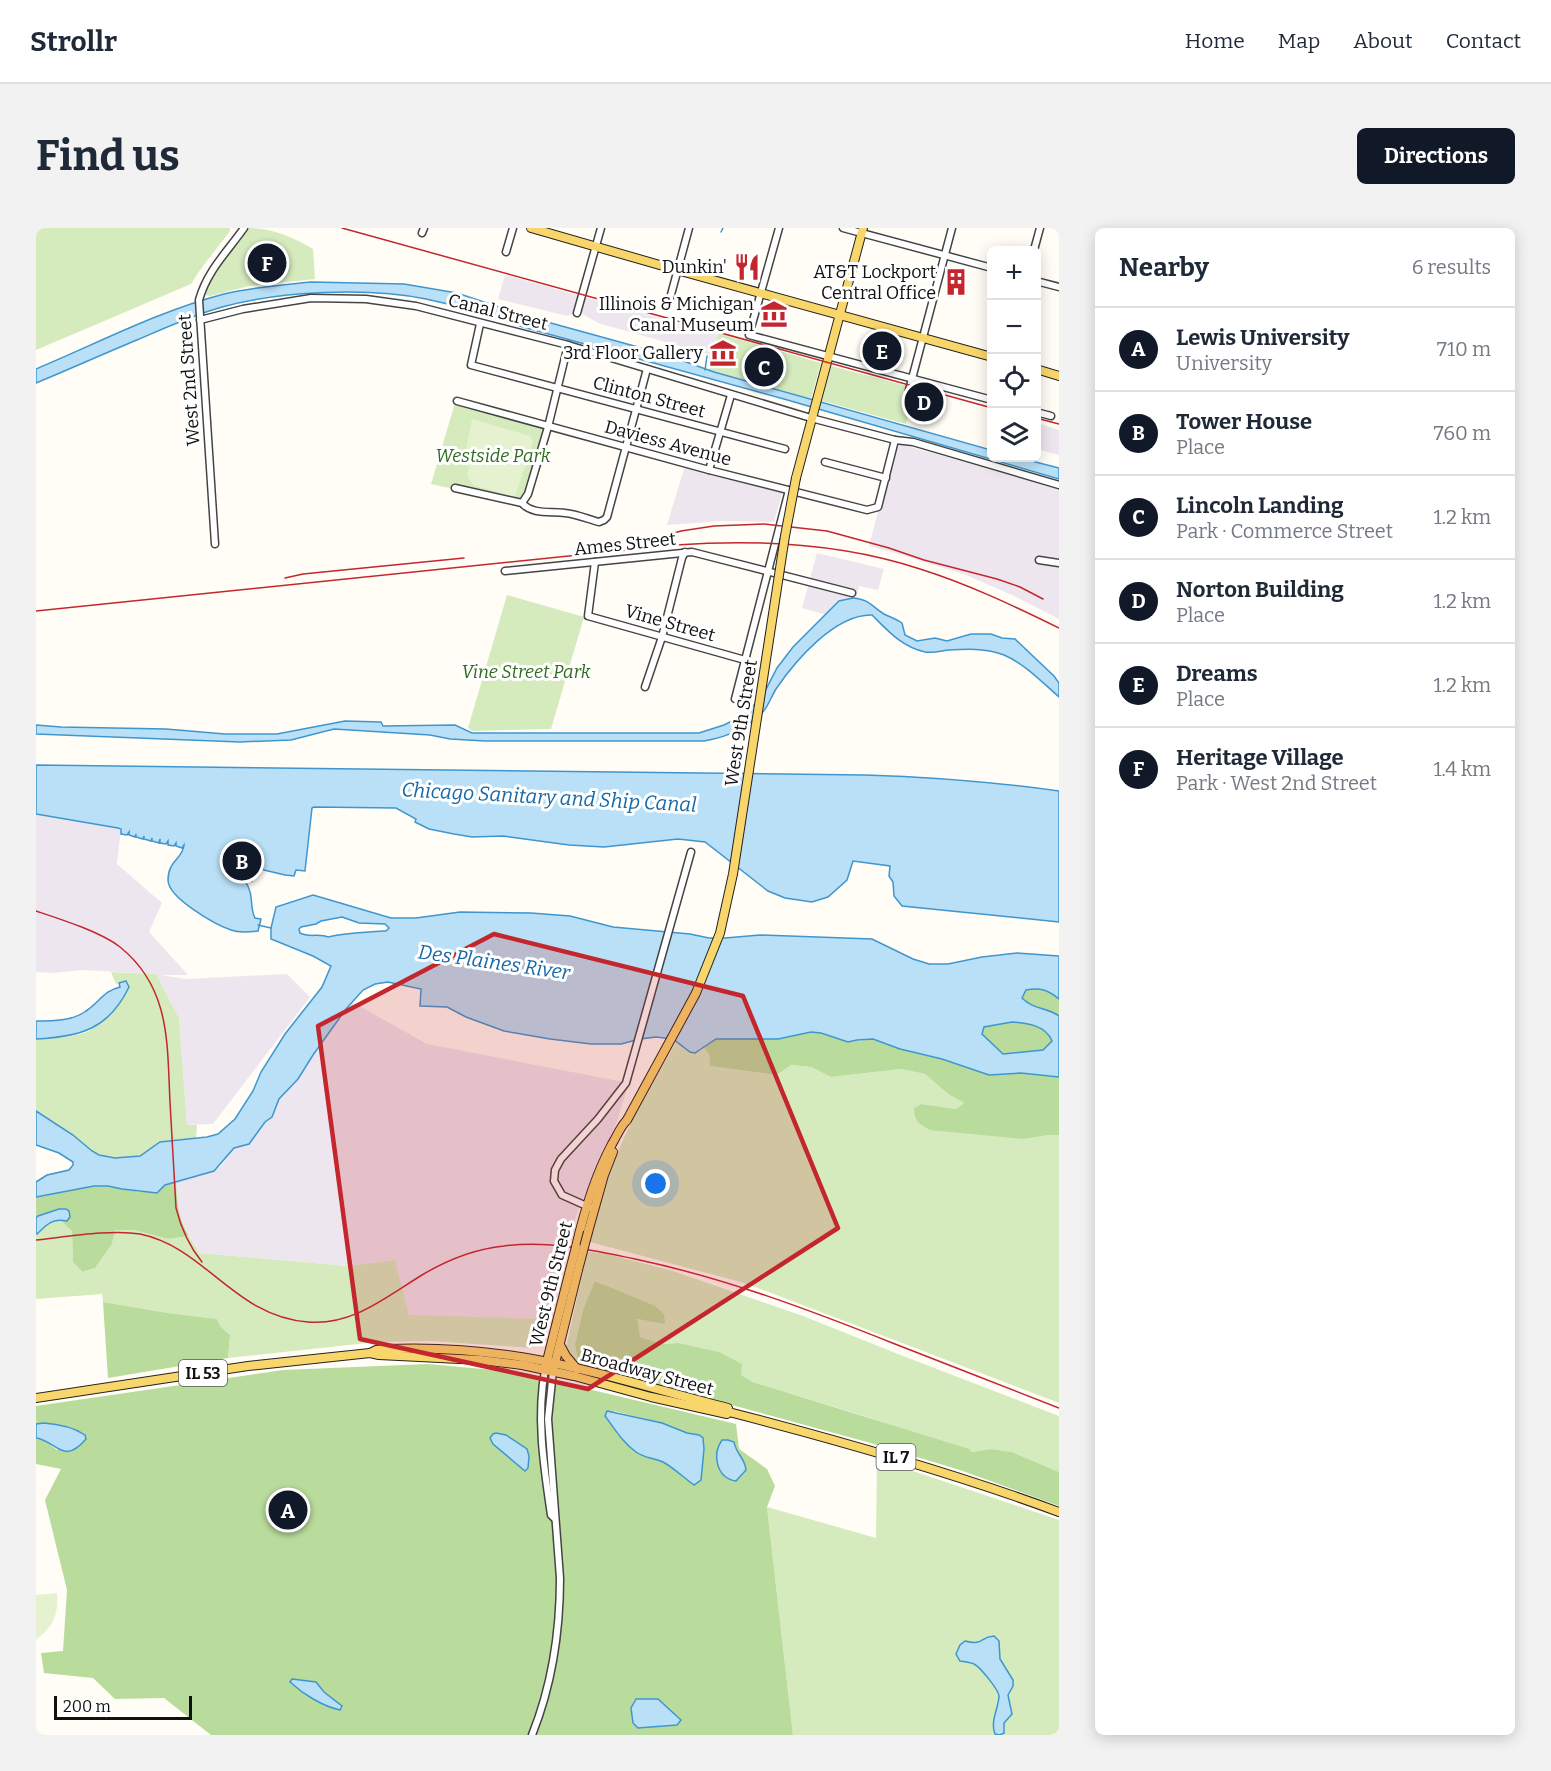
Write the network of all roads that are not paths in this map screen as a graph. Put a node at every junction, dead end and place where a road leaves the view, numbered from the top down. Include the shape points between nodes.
1 (244, 228) edge
2 (513, 228) edge
3 (531, 228) edge
4 (601, 228) edge
5 (689, 228) edge
6 (779, 228) edge
7 (843, 228) edge
8 (952, 228) edge
9 (1040, 228) edge
10 (862, 231) edge
11 (1035, 246) edge
12 (596, 247) junction
13 (506, 252) dead end
14 (944, 255) junction
15 (987, 267) edge
16 (677, 270) junction
17 (1041, 282) edge
18 (1059, 287) edge
19 (761, 292) junction
20 (669, 302) dead end
21 (577, 313) dead end
22 (840, 315) junction
23 (200, 320) junction
24 (480, 324) junction
25 (922, 338) junction
26 (568, 345) junction
27 (987, 356) edge
28 (828, 357) junction
29 (647, 369) junction
30 (1041, 370) edge
31 (1059, 375) edge
32 (911, 379) junction
33 (557, 388) junction
34 (909, 390) dead end
35 (731, 395) junction
36 (987, 399) edge
37 (457, 401) dead end
38 (637, 409) junction
39 (1041, 413) edge
40 (1051, 416) dead end
41 (812, 418) junction
42 (548, 427) junction
43 (720, 431) junction
44 (895, 440) junction
45 (626, 446) junction
46 (784, 449) dead end
47 (825, 462) dead end
48 (709, 470) junction
49 (886, 478) junction
50 (1059, 485) edge
51 (455, 488) dead end
52 (789, 490) junction
53 (522, 503) junction
54 (215, 544) dead end
55 (685, 552) junction
56 (1040, 560) dead end
57 (595, 562) junction
58 (1059, 563) edge
59 (505, 571) dead end
60 (769, 572) junction
61 (852, 593) dead end
62 (662, 637) junction
63 (745, 660) junction
64 (645, 687) dead end
65 (735, 699) dead end
66 (691, 852) dead end
67 (591, 1208) junction
68 (574, 1270) junction
69 (560, 1343) junction
70 (550, 1366) junction
71 (577, 1369) junction
72 (36, 1398) edge
73 (729, 1412) junction
74 (1059, 1512) edge
75 (532, 1735) edge

1 - 23 street, West 2nd Street via 204,286 199,300
2 - 13 street
3 - 12 main road
4 - 12 street
5 - 16 street
6 - 19 street
7 - 10 street
8 - 14 street
9 - 11 street
10 - 14 street
10 - 22 main road, West 9th Street
12 - 16 main road
12 - 21 street
14 - 15 street
14 - 25 street
16 - 19 main road
16 - 20 street
17 - 18 street
19 - 22 main road
19 - 28 street via 749,334
22 - 25 main road
22 - 28 main road, West 9th Street
23 - 24 street, Canal Street via 283,302 338,298 416,306
23 - 54 street, West 2nd Street
24 - 26 street, Canal Street
24 - 33 street, Clinton Street via 471,365
25 - 27 main road
25 - 32 street
26 - 29 street, Canal Street
26 - 33 street
28 - 32 street
28 - 41 main road, West 9th Street
29 - 35 street, Canal Street
29 - 38 street
30 - 31 main road
32 - 34 street
32 - 36 street
33 - 38 street, Clinton Street
33 - 42 street
35 - 41 street, Canal Street
35 - 43 street
37 - 42 street, Daviess Avenue
38 - 43 street, Clinton Street
38 - 45 street
39 - 40 street
41 - 44 street, Canal Street
41 - 67 main road, West 9th Street, bridge via 785,536 733,874 720,933 696,993 604,1159
42 - 45 street, Daviess Avenue
42 - 53 street
43 - 46 street, Clinton Street
43 - 48 street
44 - 49 street
44 - 50 street, Canal Street
45 - 48 street, Daviess Avenue
45 - 53 street, Ames Street via 604,520 537,511
47 - 49 street
48 - 52 street, Daviess Avenue
49 - 52 street, Daviess Avenue via 878,507 872,510
51 - 53 street, Ames Street
52 - 60 street, West 9th Street
55 - 57 street, Ames Street
55 - 60 street, Ames Street
55 - 62 street
56 - 58 street
57 - 59 street, Ames Street
57 - 62 street, Vine Street via 588,616
60 - 61 street, Ames Street
60 - 63 street, West 9th Street
62 - 63 street, Vine Street
62 - 64 street
63 - 65 street, West 9th Street
66 - 67 street, West 9th Street via 626,1083 555,1170 554,1181 562,1195
67 - 68 main road, West 9th Street, bridge
68 - 69 main road, West 9th Street
68 - 70 main road, West 9th Street
69 - 70 main road, West 9th Street
69 - 71 main road
70 - 71 main road, Broadway Street / IL 7
70 - 72 main road, IL 53 via 519,1356 385,1349
70 - 73 main road, Broadway Street / IL 7 via 670,1401
70 - 75 street via 541,1404 542,1440 560,1578 558,1625 548,1683
71 - 73 main road, Broadway Street / IL 7 via 728,1408
73 - 74 main road, Broadway Street / IL 7 via 883,1453

